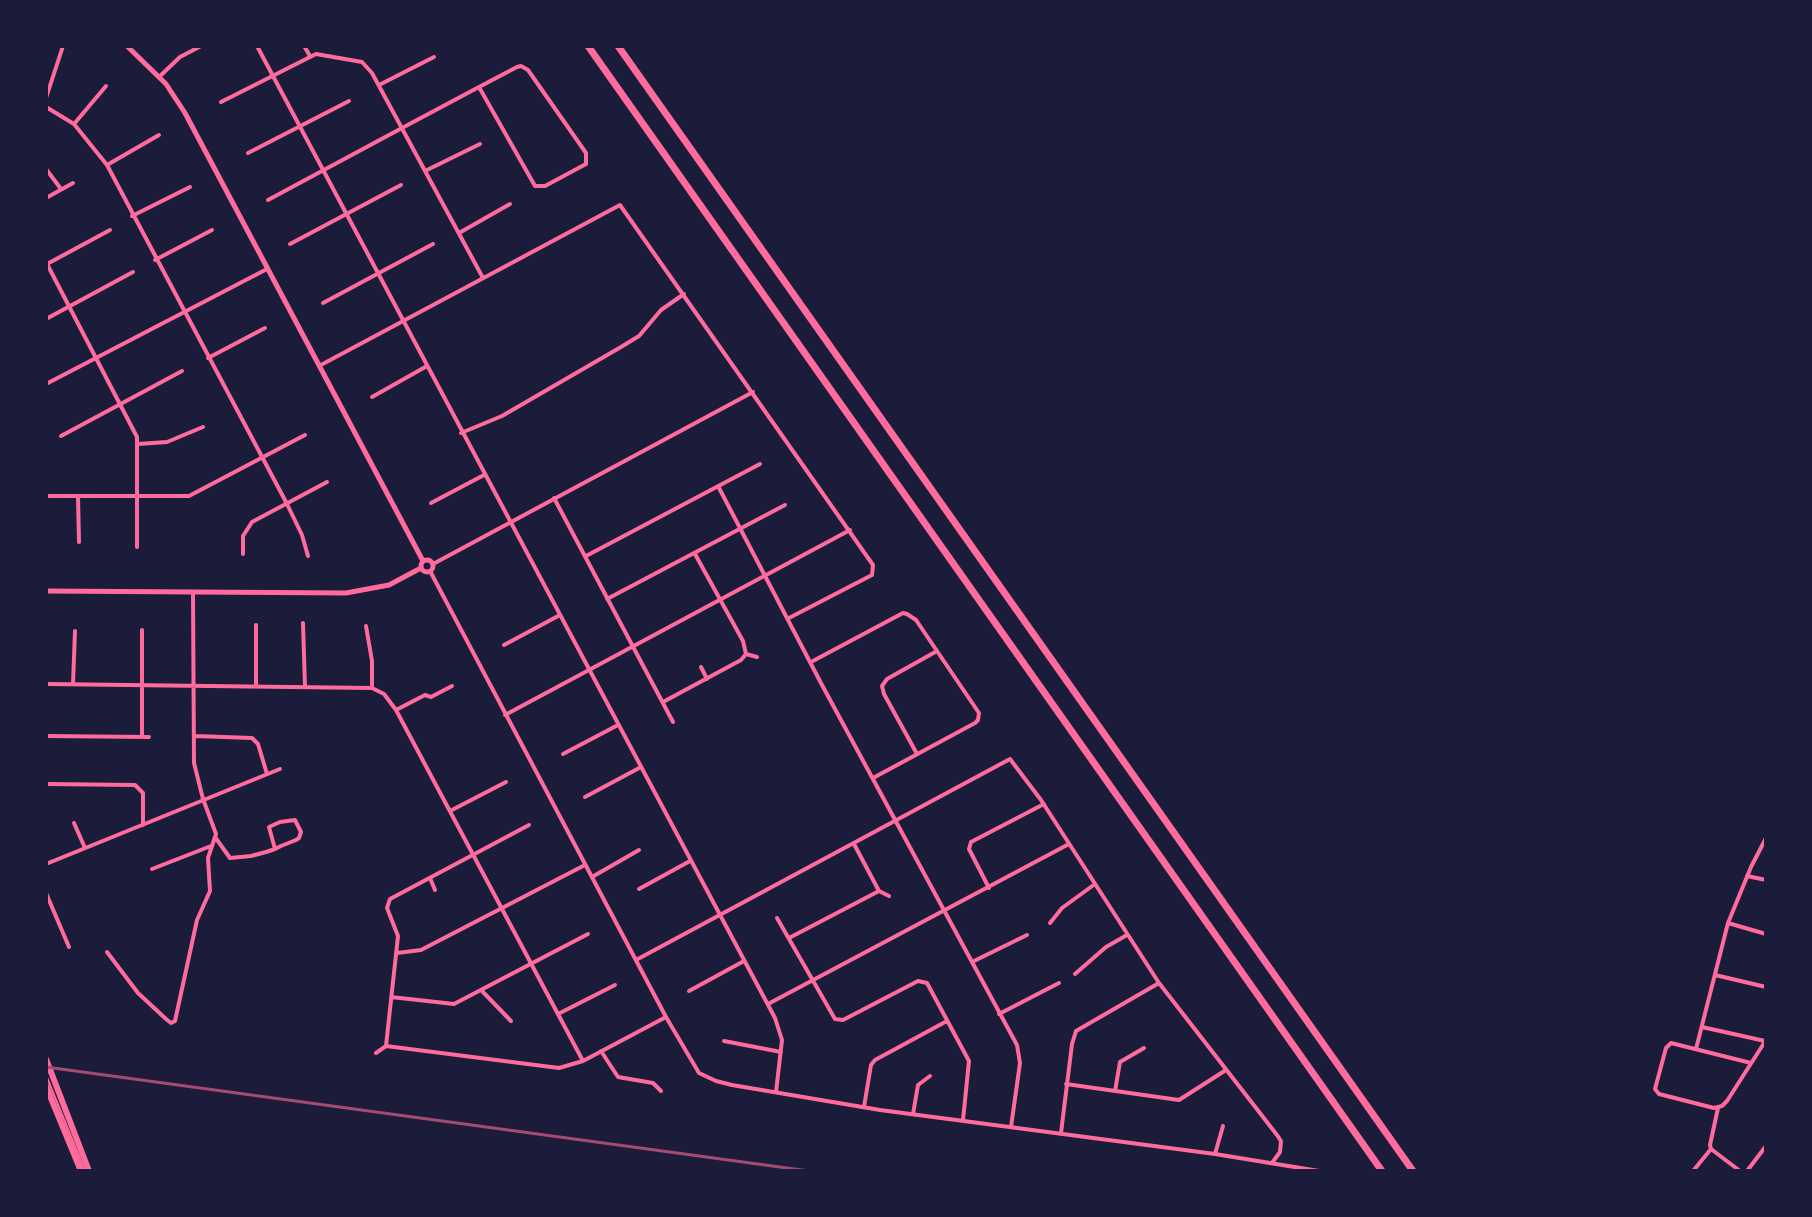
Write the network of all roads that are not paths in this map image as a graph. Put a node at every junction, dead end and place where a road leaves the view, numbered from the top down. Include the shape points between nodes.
1 (63, 46) edge
2 (127, 46) edge
3 (201, 46) edge
4 (257, 46) edge
5 (304, 46) edge
6 (322, 46) edge
7 (588, 46) edge
8 (618, 46) edge
9 (192, 48) edge
10 (321, 53) junction
11 (310, 56) junction
12 (434, 57) dead end
13 (272, 76) junction
14 (159, 77) junction
15 (379, 85) junction
16 (106, 86) dead end
17 (479, 87) junction
18 (46, 98) edge
19 (349, 101) dead end
20 (221, 102) dead end
21 (46, 107) edge
22 (74, 124) junction
23 (300, 128) junction
24 (402, 128) junction
25 (159, 135) dead end
26 (480, 144) dead end
27 (248, 153) dead end
28 (107, 165) junction
29 (46, 169) edge
30 (323, 170) junction
31 (425, 171) junction
32 (73, 183) dead end
33 (401, 185) dead end
34 (190, 187) dead end
35 (61, 189) junction
36 (46, 198) edge
37 (268, 200) dead end
38 (510, 204) dead end
39 (346, 214) junction
40 (132, 216) junction
41 (110, 230) dead end
42 (212, 230) dead end
43 (459, 233) junction
44 (290, 244) dead end
45 (433, 244) dead end
46 (155, 260) junction
47 (46, 263) edge
48 (267, 269) junction
49 (133, 272) dead end
50 (378, 273) junction
51 (483, 278) junction
52 (684, 294) junction
53 (323, 303) dead end
54 (69, 306) junction
55 (184, 314) junction
56 (46, 319) edge
57 (403, 321) junction
58 (265, 328) dead end
59 (96, 358) junction
60 (208, 358) junction
61 (319, 366) junction
62 (427, 366) junction
63 (182, 371) dead end
64 (46, 384) edge
65 (753, 392) junction
66 (372, 397) dead end
67 (121, 403) junction
68 (203, 427) dead end
69 (461, 433) junction
70 (305, 435) dead end
71 (61, 436) dead end
72 (138, 444) junction
73 (262, 459) junction
74 (760, 464) dead end
75 (484, 475) junction
76 (327, 482) dead end
77 (718, 486) junction
78 (46, 496) edge
79 (78, 497) junction
80 (138, 498) junction
81 (554, 498) junction
82 (286, 502) junction
83 (431, 503) dead end
84 (785, 505) dead end
85 (509, 522) junction
86 (742, 529) junction
87 (850, 530) junction
88 (79, 542) dead end
89 (137, 547) dead end
90 (243, 554) dead end
91 (695, 554) junction
92 (308, 556) dead end
93 (586, 556) junction
94 (423, 561) junction
95 (433, 564) junction
96 (421, 568) junction
97 (430, 571) junction
98 (766, 575) junction
99 (46, 591) edge
100 (193, 592) junction
101 (607, 599) junction
102 (720, 600) junction
103 (560, 615) junction
104 (789, 618) junction
105 (303, 623) dead end
106 (256, 625) dead end
107 (366, 626) dead end
108 (142, 630) dead end
109 (75, 631) dead end
110 (504, 645) dead end
111 (633, 646) junction
112 (937, 651) junction
113 (746, 654) junction
114 (757, 657) dead end
115 (811, 662) junction
116 (701, 667) dead end
117 (590, 669) junction
118 (707, 679) junction
119 (46, 684) edge
120 (73, 684) junction
121 (452, 686) dead end
122 (143, 687) junction
123 (194, 687) junction
124 (256, 687) junction
125 (305, 687) junction
126 (372, 688) junction
127 (663, 702) junction
128 (396, 710) junction
129 (505, 715) junction
130 (673, 722) dead end
131 (618, 725) junction
132 (46, 736) edge
133 (195, 736) junction
134 (142, 737) junction
135 (149, 737) dead end
136 (563, 754) dead end
137 (917, 754) junction
138 (641, 767) junction
139 (280, 769) dead end
140 (267, 774) junction
141 (873, 778) junction
142 (506, 782) dead end
143 (46, 784) edge
144 (585, 797) dead end
145 (203, 799) junction
146 (1044, 804) junction
147 (450, 811) junction
148 (896, 821) junction
149 (74, 823) dead end
150 (143, 825) junction
151 (529, 825) dead end
152 (216, 834) junction
153 (1766, 838) edge
154 (854, 844) junction
155 (1069, 844) junction
156 (211, 846) junction
157 (85, 848) junction
158 (275, 849) junction
159 (639, 850) dead end
160 (473, 855) junction
161 (691, 861) junction
162 (46, 864) edge
163 (585, 865) junction
164 (152, 869) dead end
165 (1747, 876) junction
166 (592, 877) junction
167 (430, 878) junction
168 (1766, 880) edge
169 (1095, 884) junction
170 (989, 888) junction
171 (639, 889) dead end
172 (435, 890) dead end
173 (879, 891) junction
174 (46, 895) edge
175 (889, 896) dead end
176 (503, 908) junction
177 (945, 910) junction
178 (720, 915) junction
179 (777, 918) dead end
180 (1050, 923) dead end
181 (1728, 923) junction
182 (588, 934) dead end
183 (1766, 934) edge
184 (1027, 935) dead end
185 (1128, 935) junction
186 (789, 938) junction
187 (69, 947) dead end
188 (107, 952) dead end
189 (397, 953) junction
190 (636, 960) junction
191 (744, 961) junction
192 (532, 962) junction
193 (972, 962) junction
194 (1075, 974) dead end
195 (1715, 975) junction
196 (812, 981) junction
197 (1059, 983) dead end
198 (1159, 983) junction
199 (615, 985) dead end
200 (1766, 987) edge
201 (482, 991) junction
202 (689, 991) dead end
203 (391, 997) junction
204 (768, 1004) junction
205 (558, 1014) junction
206 (999, 1014) junction
207 (666, 1017) junction
208 (511, 1021) dead end
209 (947, 1021) junction
210 (1702, 1027) junction
211 (1766, 1040) edge
212 (724, 1041) dead end
213 (386, 1046) junction
214 (1144, 1048) dead end
215 (1696, 1049) junction
216 (601, 1051) junction
217 (781, 1052) junction
218 (376, 1053) dead end
219 (46, 1059) edge
220 (583, 1061) junction
221 (1751, 1063) junction
222 (1227, 1069) junction
223 (46, 1075) edge
224 (930, 1076) dead end
225 (1066, 1084) junction
226 (46, 1086) edge
227 (661, 1091) dead end
228 (1115, 1091) junction
229 (776, 1092) junction
230 (56, 1100) junction
231 (864, 1107) junction
232 (1720, 1107) junction
233 (913, 1114) junction
234 (963, 1120) junction
235 (1223, 1126) dead end
236 (1011, 1127) junction
237 (1061, 1133) junction
238 (1766, 1146) edge
239 (1711, 1149) junction
240 (1215, 1154) junction
241 (1272, 1163) junction
242 (85, 1171) edge
243 (1319, 1171) edge
244 (1382, 1171) edge
245 (1413, 1171) edge
246 (1693, 1171) edge
247 (1740, 1171) edge
248 (1747, 1171) edge

1 - 18 street
2 - 14 street
3 - 9 street
4 - 13 street
5 - 11 street
6 - 10 street
7 - 244 highway
8 - 245 highway
9 - 14 street
10 - 11 street
10 - 15 street via 362,62
11 - 13 street
12 - 15 street
13 - 20 street
13 - 23 street
14 - 48 street via 185,113
15 - 24 street
16 - 22 street
17 - 17 street via 538,188 588,160 526,68 517,67
17 - 24 street
19 - 23 street
21 - 22 street
22 - 28 street
23 - 27 street
23 - 30 street
24 - 30 street
24 - 31 street
25 - 28 street
26 - 31 street
28 - 40 street
29 - 35 street
30 - 37 street
30 - 39 street
31 - 43 street
32 - 35 street
33 - 39 street
34 - 40 street
35 - 36 street
38 - 43 street
39 - 44 street
39 - 50 street
40 - 46 street
41 - 47 street
42 - 46 street
43 - 51 street
45 - 50 street
46 - 55 street
47 - 54 street
48 - 55 street
48 - 61 street
49 - 54 street
50 - 53 street
50 - 57 street
51 - 52 street via 620,205
51 - 57 street
52 - 65 street
52 - 69 street via 639,336 502,416
54 - 56 street
54 - 59 street
55 - 59 street
55 - 60 street
57 - 61 street
57 - 62 street
58 - 60 street
59 - 64 street
59 - 67 street
60 - 73 street
61 - 94 street
62 - 66 street
62 - 69 street
63 - 67 street
65 - 81 street
65 - 87 street
67 - 71 street
67 - 72 street
68 - 72 street via 167,442
69 - 75 street
70 - 73 street
72 - 80 street
73 - 80 street via 189,496
73 - 82 street
74 - 77 street
75 - 83 street
75 - 85 street
76 - 82 street
77 - 86 street
77 - 93 street
78 - 79 street
79 - 80 street
79 - 88 street
80 - 89 street
81 - 85 street
81 - 93 street
82 - 90 street via 248,526
82 - 92 street
84 - 86 street
85 - 95 street
85 - 103 street
86 - 91 street
86 - 98 street
87 - 98 street
87 - 104 street via 875,568 872,575
91 - 101 street
91 - 102 street
93 - 101 street
94 - 95 street
94 - 96 street
95 - 97 street
96 - 97 street
96 - 100 street via 389,585 346,593
97 - 129 street
98 - 102 street
98 - 104 street
99 - 100 street
100 - 123 street
101 - 111 street
102 - 111 street
102 - 113 street
103 - 110 street
103 - 117 street
104 - 115 street
105 - 125 street
106 - 124 street
107 - 126 street
108 - 122 street
109 - 120 street
111 - 117 street
111 - 127 street
112 - 115 street via 916,620 903,613
112 - 137 street via 882,686
112 - 137 street via 980,717
113 - 114 street
113 - 118 street
115 - 141 street
116 - 118 street
117 - 129 street
117 - 131 street
118 - 127 street
119 - 120 street
120 - 122 street
121 - 128 street
122 - 123 street
122 - 134 street
123 - 124 street
123 - 133 street
124 - 125 street
125 - 126 street
126 - 128 street
127 - 130 street
128 - 147 street
129 - 163 street
131 - 136 street
131 - 138 street
132 - 134 street
133 - 140 street via 252,738
133 - 145 street via 194,763
134 - 135 street
137 - 141 street
138 - 144 street
138 - 161 street
139 - 140 street
140 - 145 street
141 - 148 street
142 - 147 street
143 - 150 street via 135,785 143,793
145 - 150 street
145 - 152 street
146 - 148 street via 1010,759
146 - 155 street
146 - 170 street via 971,842 969,849
147 - 160 street
148 - 154 street
148 - 177 street
149 - 157 street
150 - 157 street
151 - 160 street
152 - 156 street
152 - 158 street via 232,859
153 - 165 street
154 - 173 street
154 - 178 street
155 - 169 street
155 - 170 street
156 - 164 street
156 - 188 street via 210,891 197,920 174,1022 138,993
157 - 162 street
158 - 158 street via 299,838 295,820 269,827
159 - 166 street
160 - 167 street
160 - 176 street
161 - 171 street
161 - 178 street
163 - 166 street
163 - 176 street
165 - 168 street
165 - 181 street
166 - 190 street
167 - 172 street
167 - 189 street via 390,899 387,908 398,936
169 - 180 street
169 - 185 street
170 - 177 street
173 - 175 street
173 - 186 street
174 - 187 street
176 - 189 street via 421,950
176 - 192 street
177 - 193 street
177 - 196 street
178 - 190 street
178 - 191 street
179 - 186 street
181 - 183 street
181 - 195 street
182 - 192 street
184 - 193 street
185 - 194 street
185 - 198 street
186 - 196 street
189 - 203 street
190 - 207 street
191 - 202 street
191 - 204 street
192 - 201 street
192 - 205 street
193 - 206 street
195 - 200 street
195 - 210 street
196 - 204 street
196 - 209 street via 838,1021 924,981
197 - 206 street
198 - 222 street
198 - 225 street via 1076,1031
199 - 205 street
201 - 203 street via 451,1005
201 - 208 street
203 - 213 street
204 - 217 street via 780,1029
205 - 220 street
206 - 236 street via 1020,1056
207 - 216 street
207 - 229 street via 699,1073
209 - 231 street via 875,1060
209 - 234 street via 969,1064
210 - 211 street
210 - 215 street
211 - 221 street
212 - 217 street
213 - 218 street
213 - 220 street via 552,1068
214 - 228 street via 1120,1062
215 - 221 street
215 - 232 street via 1668,1045 1655,1089
216 - 220 street
216 - 227 street via 618,1077 653,1083
217 - 229 street
219 - 230 main road
221 - 232 street
222 - 228 street via 1179,1100
222 - 241 street via 1281,1141
223 - 230 lane
224 - 233 street via 918,1085
225 - 228 street
225 - 237 street
226 - 230 main road
229 - 231 street
230 - 242 main road
230 - 242 main road
231 - 233 street
232 - 239 street
233 - 234 street
234 - 236 street
235 - 240 street
236 - 237 street
237 - 240 street
238 - 248 street
239 - 246 street
239 - 247 street
240 - 241 street
241 - 243 street

